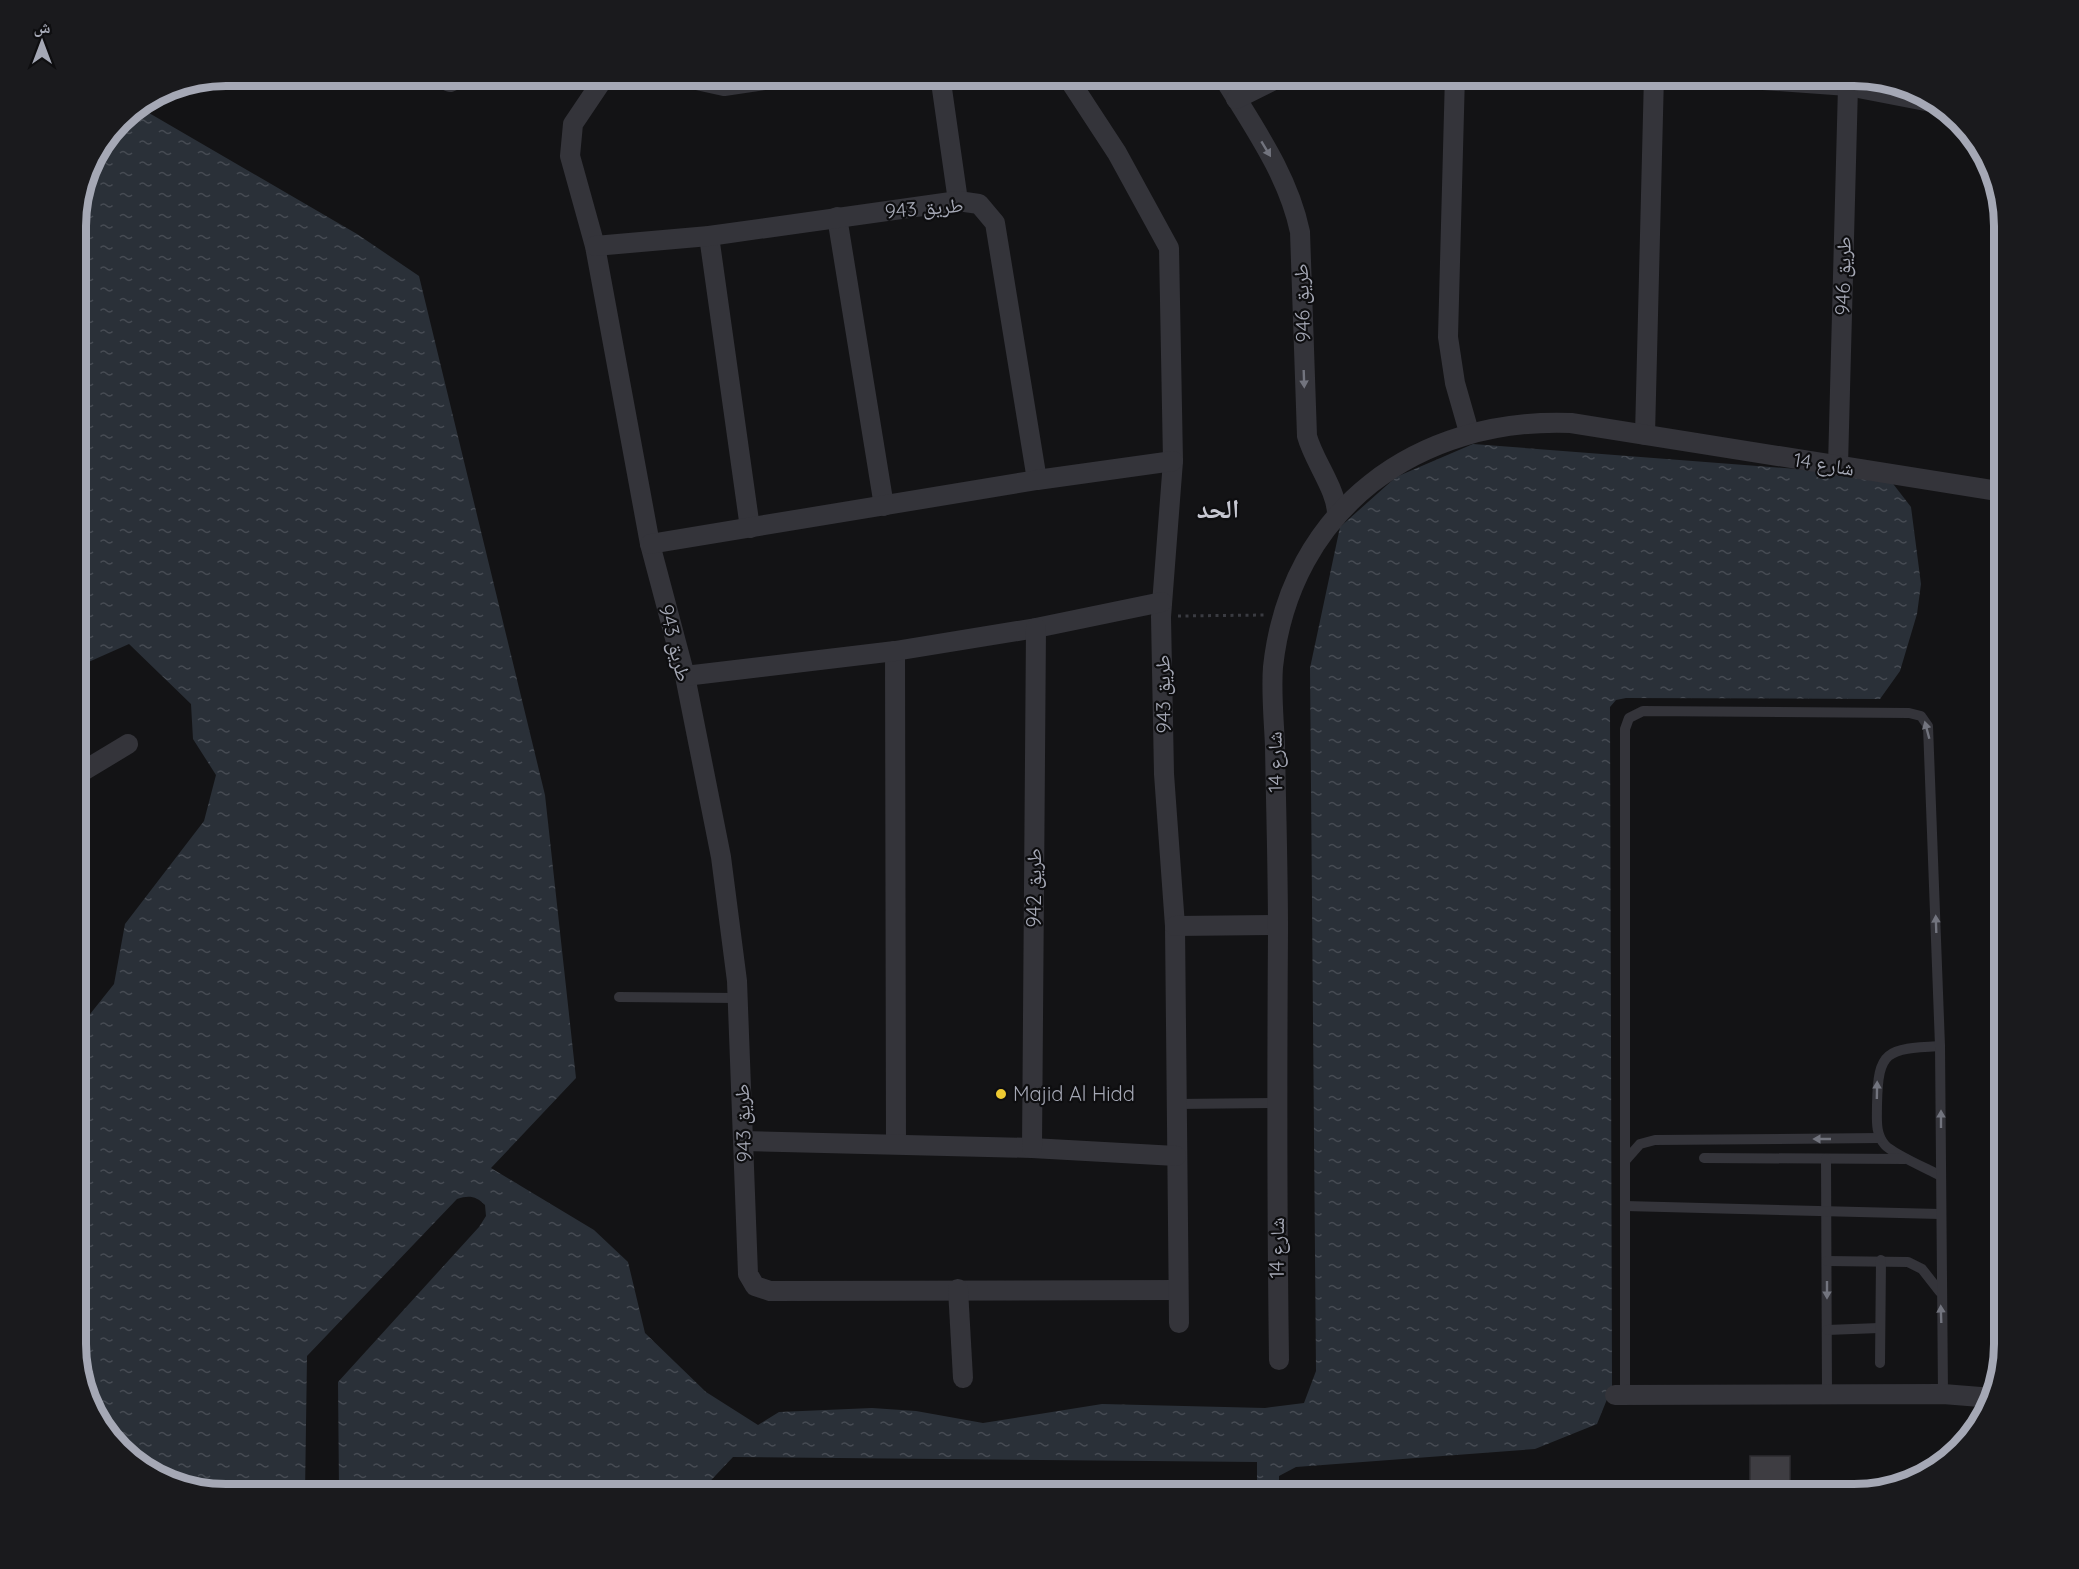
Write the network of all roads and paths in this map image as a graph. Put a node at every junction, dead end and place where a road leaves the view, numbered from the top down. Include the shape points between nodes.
1 (1073, 85) edge
2 (1228, 85) edge
3 (1263, 85) edge
4 (1455, 85) edge
5 (1654, 85) edge
6 (1834, 85) edge
7 (598, 86) edge
8 (942, 86) edge
9 (1848, 86) junction
10 (1912, 98) edge
11 (1236, 99) junction
12 (958, 201) junction
13 (837, 217) junction
14 (709, 236) junction
15 (594, 246) junction
16 (1469, 432) junction
17 (1645, 435) junction
18 (1173, 461) junction
19 (1838, 466) junction
20 (1037, 480) junction
21 (1994, 490) edge
22 (884, 506) junction
23 (1337, 516) junction
24 (750, 528) junction
25 (650, 544) junction
26 (1161, 609) junction
27 (1284, 615) junction
28 (1036, 628) junction
29 (895, 651) junction
30 (685, 676) junction
31 (128, 744) dead end
32 (86, 769) edge
33 (1278, 925) junction
34 (1175, 926) junction
35 (619, 997) dead end
36 (737, 998) junction
37 (1940, 1046) junction
38 (1277, 1103) junction
39 (1176, 1104) junction
40 (1880, 1138) junction
41 (744, 1141) junction
42 (896, 1143) junction
43 (1032, 1148) junction
44 (1176, 1156) junction
45 (1704, 1158) dead end
46 (1826, 1159) junction
47 (1911, 1159) junction
48 (1625, 1161) junction
49 (1941, 1176) junction
50 (1625, 1206) junction
51 (1827, 1210) junction
52 (1940, 1214) junction
53 (1881, 1260) junction
54 (1827, 1261) junction
55 (958, 1289) junction
56 (1178, 1290) junction
57 (1940, 1292) junction
58 (1179, 1323) dead end
59 (1879, 1328) junction
60 (1827, 1330) junction
61 (1279, 1360) dead end
62 (1880, 1363) dead end
63 (963, 1378) dead end
64 (1943, 1394) junction
65 (1620, 1395) joint
66 (1827, 1395) junction
67 (1983, 1397) edge

1 - 18 street, طريق 943 via 1117,153 1169,248
2 - 11 street, طريق 946
3 - 11 street
4 - 16 street via 1449,337 1455,383
5 - 17 street
6 - 9 street
7 - 15 street, طريق 943 via 578,114 569,145
8 - 12 street
9 - 10 street
9 - 19 street, طريق 946
11 -> 23 street, طريق 946 via 1282,178 1296,213 1307,436 1335,497
12 - 13 street, طريق 943
12 - 20 street, طريق 943 via 979,204 995,223
13 - 14 street, طريق 943
13 - 22 street
14 - 15 street, طريق 943
14 - 24 street
15 - 25 street, طريق 943
16 - 17 street, شارع 14 via 1536,422 1571,423
16 - 23 street, شارع 14 via 1414,454 1382,474
17 - 19 street, شارع 14
18 - 20 street
18 - 26 street, طريق 943
19 - 21 street, شارع 14
20 - 22 street
22 - 24 street
23 - 27 street, شارع 14 via 1308,559
24 - 25 street
25 - 30 street, طريق 943
26 - 27 path
26 - 28 street
26 - 34 street, طريق 943 via 1164,774
27 - 33 street, شارع 14 via 1273,668
28 - 29 street
28 - 43 street, طريق 942
29 - 30 street
29 - 42 street
30 - 36 street, طريق 943 via 721,857
31 - 32 street
33 - 34 street
33 - 38 street, شارع 14
34 - 39 street, طريق 943
35 - 36 lane
36 - 41 street, طريق 943
40 -> 37 lane via 1878,1073 1883,1061 1893,1053
37 -> 48 lane via 1929,731 1925,720 1910,713 1638,712 1629,718 1625,729
49 -> 37 lane
38 - 39 lane
38 - 61 street, شارع 14
39 - 44 street, طريق 943
40 - 47 lane via 1889,1149
40 -> 48 lane via 1655,1140 1634,1149
41 - 42 street
41 - 55 street, طريق 943 via 748,1274 755,1286 770,1291
42 - 43 street
43 - 44 street
44 - 56 street, طريق 943
45 - 46 lane
46 - 47 lane
46 - 51 lane
47 - 49 lane
48 - 50 lane
49 - 52 lane
50 - 51 lane
50 - 65 lane
51 - 52 lane
51 - 54 lane
52 - 57 lane
53 - 54 lane
53 - 57 lane via 1917,1265
53 - 59 lane
54 -> 60 lane
55 - 56 street, طريق 943
55 - 63 street
56 - 58 street, طريق 943
64 -> 57 lane
59 - 60 lane
59 - 62 lane
60 - 66 lane
64 - 66 street
64 - 67 street
65 - 66 street

